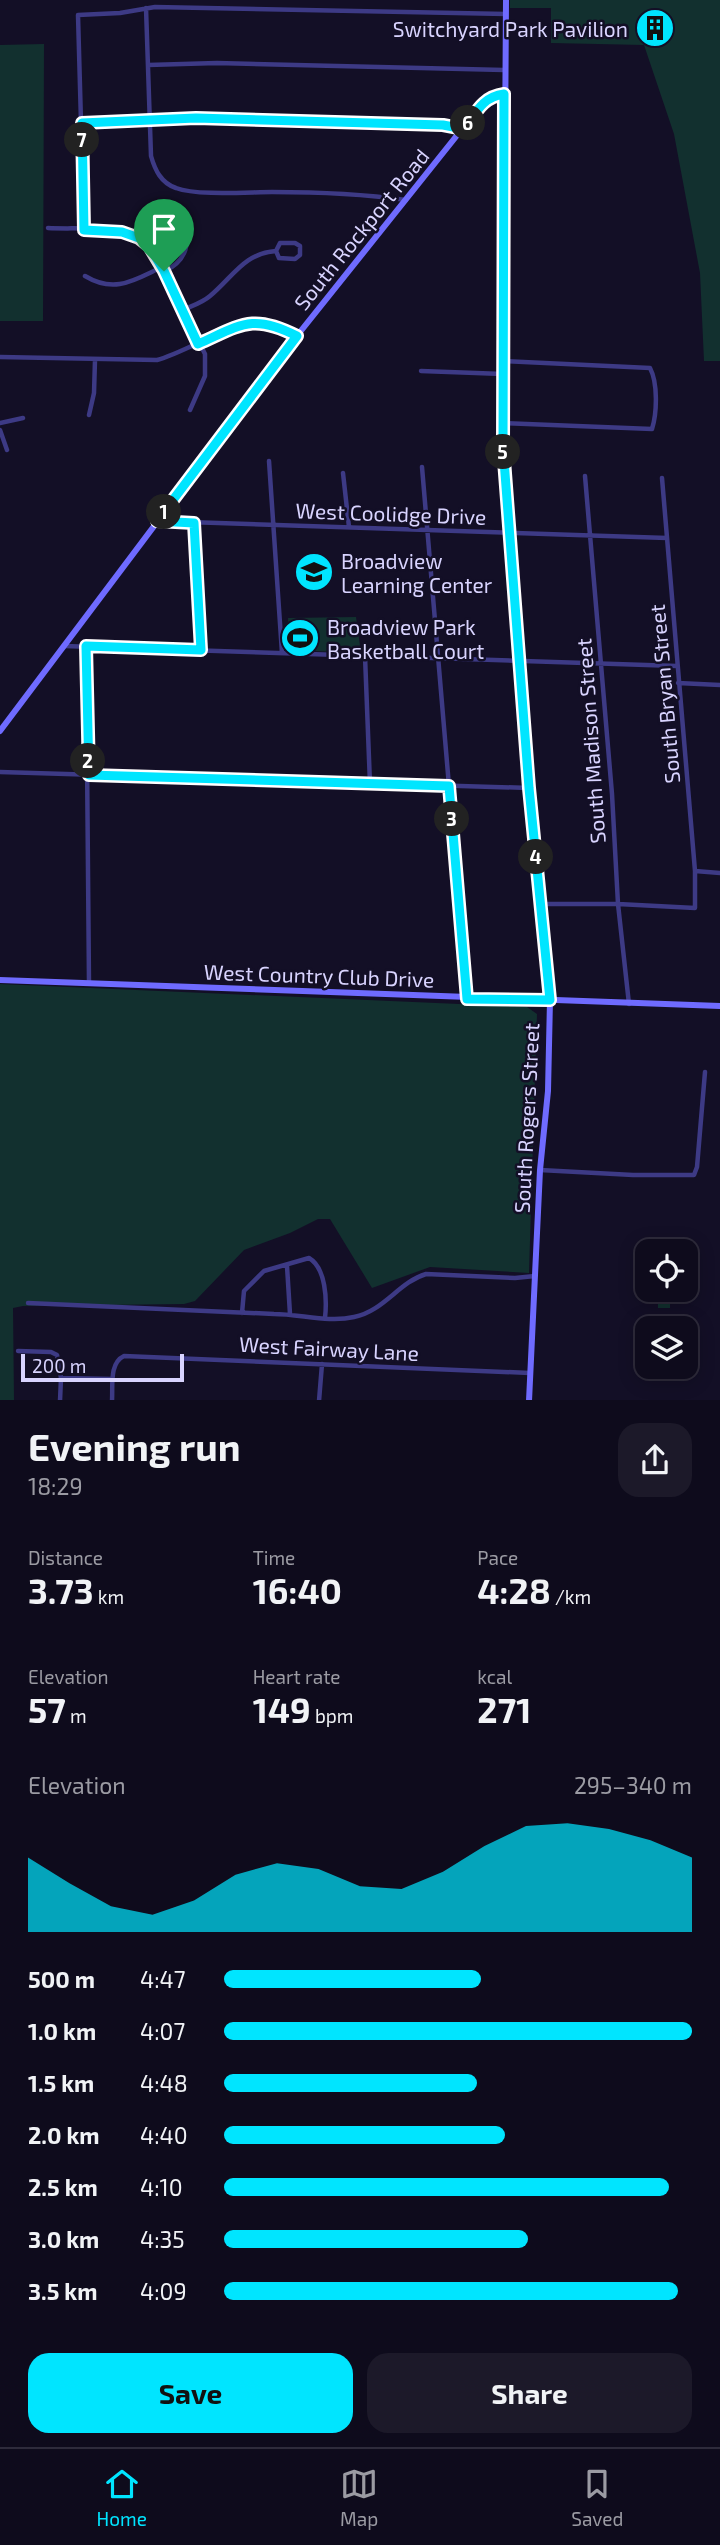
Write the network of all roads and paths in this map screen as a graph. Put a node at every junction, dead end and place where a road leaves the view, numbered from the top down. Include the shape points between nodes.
1 (506, 0) edge
2 (146, 7) junction
3 (506, 14) junction
4 (148, 65) junction
5 (504, 70) junction
6 (504, 94) junction
7 (150, 120) junction
8 (82, 123) junction
9 (464, 129) junction
10 (407, 200) junction
11 (181, 220) dead end
12 (48, 228) dead end
13 (84, 230) junction
14 (276, 251) junction
15 (163, 269) junction
16 (85, 276) dead end
17 (181, 311) junction
18 (297, 336) junction
19 (198, 344) junction
20 (0, 357) edge
21 (95, 360) junction
22 (503, 361) junction
23 (421, 371) dead end
24 (503, 374) junction
25 (190, 410) dead end
26 (89, 415) dead end
27 (23, 418) dead end
28 (0, 423) edge
29 (502, 424) junction
30 (0, 430) edge
31 (7, 450) dead end
32 (269, 461) dead end
33 (422, 467) dead end
34 (343, 473) dead end
35 (585, 476) dead end
36 (662, 478) dead end
37 (157, 521) junction
38 (194, 523) junction
39 (272, 525) junction
40 (349, 527) junction
41 (427, 531) junction
42 (509, 533) junction
43 (590, 534) junction
44 (667, 538) junction
45 (64, 646) junction
46 (86, 646) junction
47 (201, 650) junction
48 (282, 653) junction
49 (365, 656) junction
50 (438, 659) junction
51 (520, 662) junction
52 (601, 664) junction
53 (677, 666) junction
54 (678, 683) junction
55 (720, 685) edge
56 (0, 731) edge
57 (0, 772) edge
58 (89, 775) junction
59 (370, 784) junction
60 (449, 786) junction
61 (529, 788) junction
62 (695, 871) junction
63 (720, 873) edge
64 (541, 904) junction
65 (618, 904) junction
66 (0, 980) edge
67 (89, 983) junction
68 (467, 999) junction
69 (550, 1000) junction
70 (629, 1004) junction
71 (720, 1006) edge
72 (705, 1072) dead end
73 (540, 1170) junction
74 (287, 1266) junction
75 (535, 1276) junction
76 (28, 1303) dead end
77 (242, 1312) junction
78 (290, 1314) junction
79 (325, 1318) junction
80 (18, 1351) dead end
81 (321, 1364) junction
82 (530, 1373) junction
83 (61, 1378) junction
84 (113, 1379) junction
85 (60, 1400) edge
86 (112, 1400) edge
87 (319, 1400) edge
88 (529, 1400) edge

1 - 3 street, South Rogers Street
2 - 3 street
2 - 4 street
2 - 8 street via 78,15
3 - 5 street, South Rogers Street
4 - 5 street
4 - 7 street
5 - 6 street, South Rogers Street
6 - 9 street, South Rockport Road via 486,100
6 - 22 street, South Rogers Street
7 - 8 street
7 - 9 street via 207,118
7 - 10 street via 154,168 176,188
8 - 13 street
9 - 10 street, South Rockport Road
10 - 18 street, South Rockport Road
11 - 15 street via 187,233 186,250 179,262
12 - 13 street
13 - 15 street via 134,236 149,246
14 - 14 street via 281,259 295,259 300,246 280,243
14 - 17 street via 249,259 208,298
15 - 16 street via 119,284 98,283
15 - 17 street
17 - 19 street
18 - 19 street via 272,324 255,323
18 - 37 street, South Rockport Road
19 - 21 street via 157,360
19 - 25 street via 205,354 206,371
20 - 21 street
21 - 26 street
22 - 24 street, South Rogers Street
22 - 29 street via 650,368 654,385 652,429
23 - 24 street
24 - 29 street, South Rogers Street
27 - 28 street
29 - 42 street, South Rogers Street
30 - 31 street
32 - 39 street
33 - 41 street
34 - 40 street
35 - 43 street, South Madison Street
36 - 44 street, South Bryan Street
37 - 38 street, West Coolidge Drive
37 - 45 street, South Rockport Road
38 - 39 street, West Coolidge Drive
38 - 47 street
39 - 40 street, West Coolidge Drive
39 - 48 street
40 - 41 street, West Coolidge Drive
41 - 42 street, West Coolidge Drive
41 - 50 street
42 - 43 street, West Coolidge Drive
42 - 51 street, South Rogers Street
43 - 44 street, West Coolidge Drive
43 - 52 street, South Madison Street
44 - 53 street, South Bryan Street
45 - 46 street
45 - 56 street, South Rockport Road
46 - 47 street
46 - 58 street
47 - 48 street
48 - 49 street
49 - 50 street
49 - 59 street
50 - 51 street
50 - 60 street
51 - 52 street
51 - 61 street, South Rogers Street
52 - 53 street
52 - 65 street, South Madison Street
53 - 54 street, South Bryan Street
54 - 55 street
54 - 62 street, South Bryan Street
57 - 58 street
58 - 59 street
58 - 67 street
59 - 60 street
60 - 61 street
60 - 68 street
61 - 64 street, South Rogers Street
62 - 63 street
62 - 65 street, South Bryan Street via 695,908
64 - 65 street
64 - 69 street, South Rogers Street
65 - 70 street, South Madison Street
66 - 67 street, West Country Club Drive
67 - 68 street, West Country Club Drive
68 - 69 street, West Country Club Drive
69 - 70 street, West Country Club Drive
69 - 73 street, South Rogers Street
70 - 71 street, West Country Club Drive
72 - 73 street via 694,1175
73 - 75 street, South Rogers Street
74 - 77 street via 266,1270 244,1291
74 - 78 street
74 - 79 street via 304,1259 316,1265 327,1297
75 - 79 street via 430,1274 415,1279 367,1314
75 - 82 street, South Rogers Street
76 - 77 street
77 - 78 street
78 - 79 street
80 - 83 street via 55,1353
81 - 82 street, West Fairway Lane
81 - 84 street, West Fairway Lane via 126,1356 116,1362
81 - 87 street
82 - 88 street, South Rogers Street
83 - 84 street
83 - 85 street
84 - 86 street

